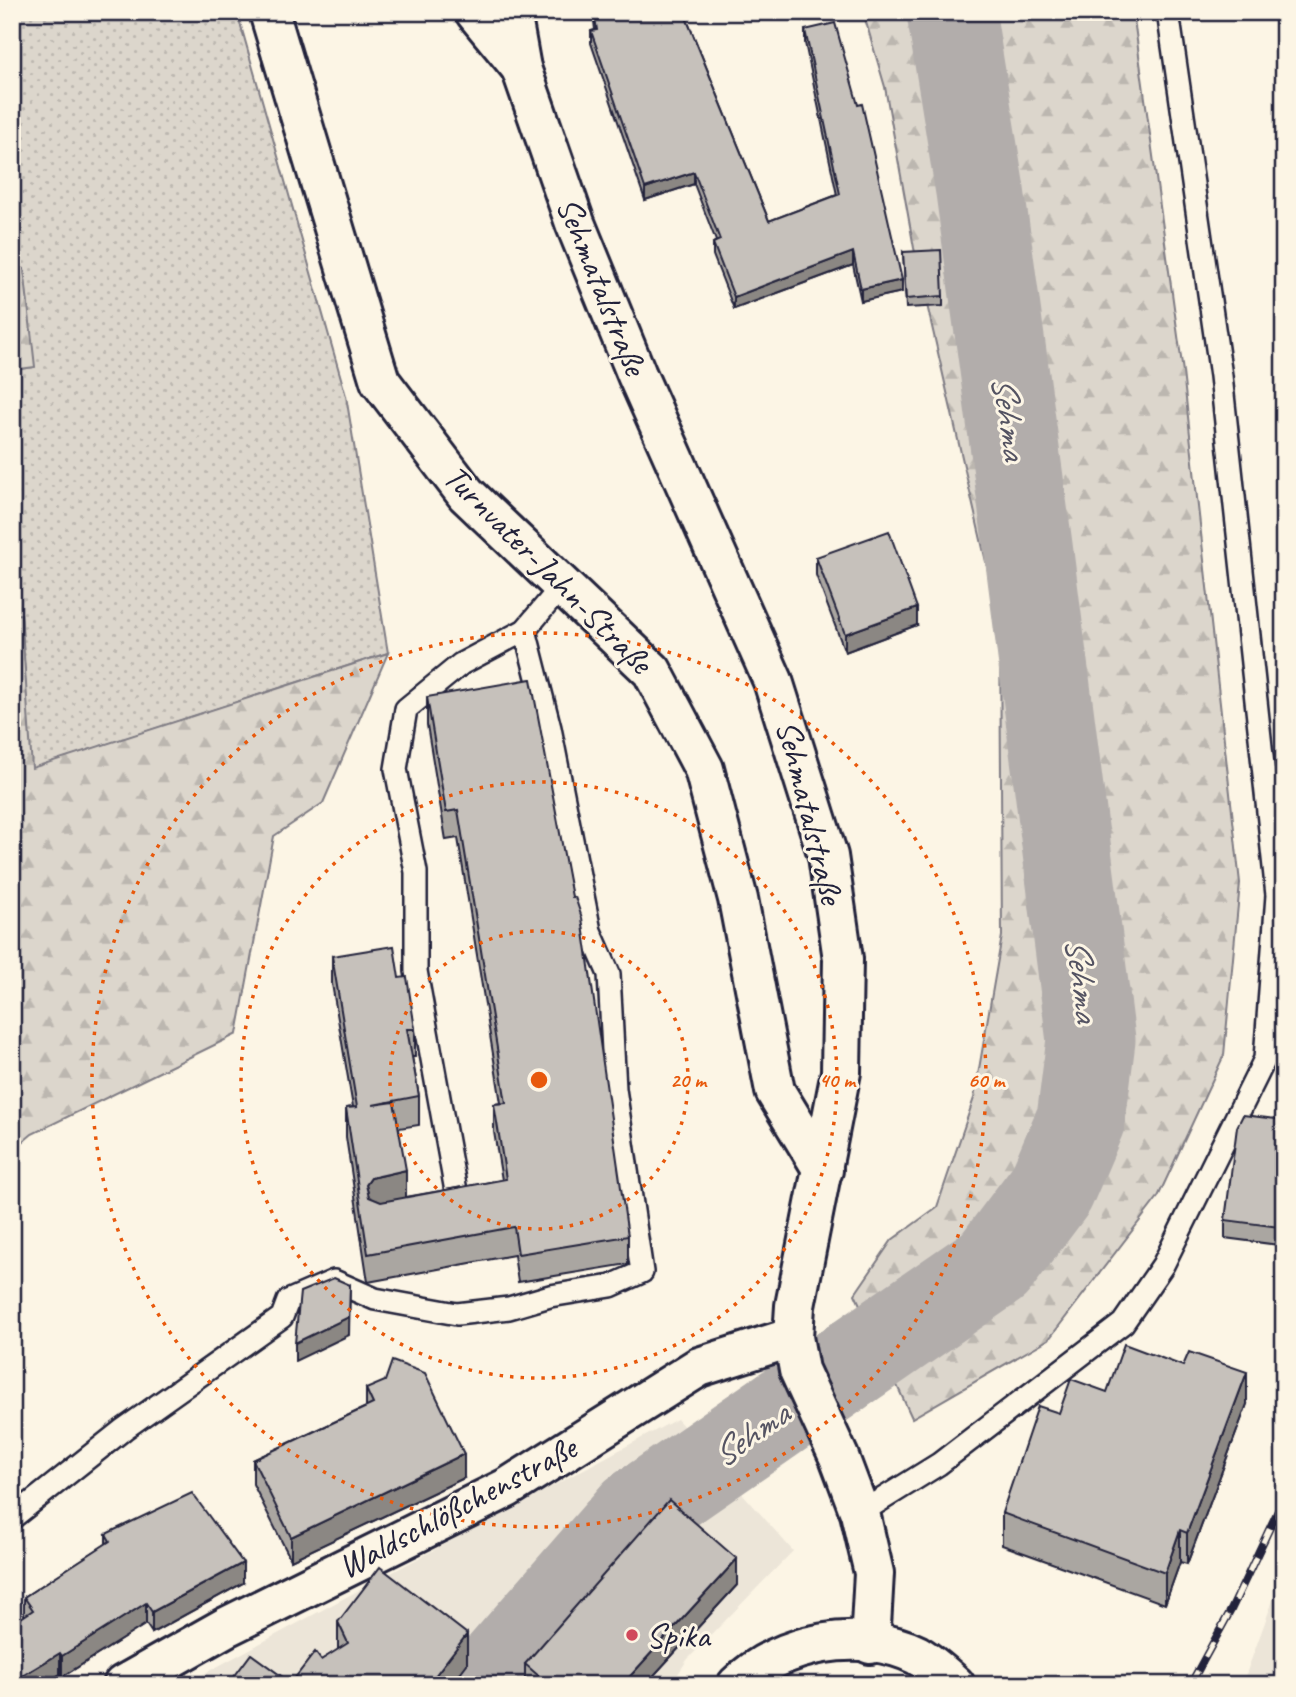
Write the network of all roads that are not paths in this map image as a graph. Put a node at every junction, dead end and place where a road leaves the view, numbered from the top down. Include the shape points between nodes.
1 (269, 12) edge
2 (475, 12) edge
3 (511, 12) edge
4 (1168, 12) edge
5 (522, 68) junction
6 (562, 586) junction
7 (525, 629) junction
8 (823, 1170) junction
9 (432, 1207) edge
10 (796, 1354) junction
11 (860, 1513) junction
12 (12, 1518) edge
13 (870, 1644) junction
14 (123, 1685) edge
15 (737, 1685) edge
16 (955, 1685) edge

1 - 6 street, Turnvater-Jahn-Straße via 380,381 466,494
2 - 5 street
3 - 5 street, Sehmatalstraße
4 - 11 lane via 1221,376 1278,895 1265,1059 1163,1265 1123,1323 939,1464
5 - 8 street, Sehmatalstraße via 575,223 773,681 828,856 843,959 841,1072
6 - 7 lane
6 - 8 street, Turnvater-Jahn-Straße via 653,671 704,769 738,899 775,1091
7 - 9 lane via 461,664 406,709 396,769 416,872 416,971 458,1202
7 - 12 lane via 550,727 590,931 609,974 615,1088 642,1272 611,1286 457,1314 375,1299 334,1281 288,1301 282,1317 124,1429
8 - 10 street, Sehmatalstraße via 795,1306
10 - 11 street, Sehmatalstraße
10 - 14 street, Waldschlößchenstraße via 699,1367 507,1488 226,1627
11 - 13 street, Sehmatalstraße via 874,1573
13 - 15 street via 812,1644 775,1656
13 - 16 street via 916,1655

